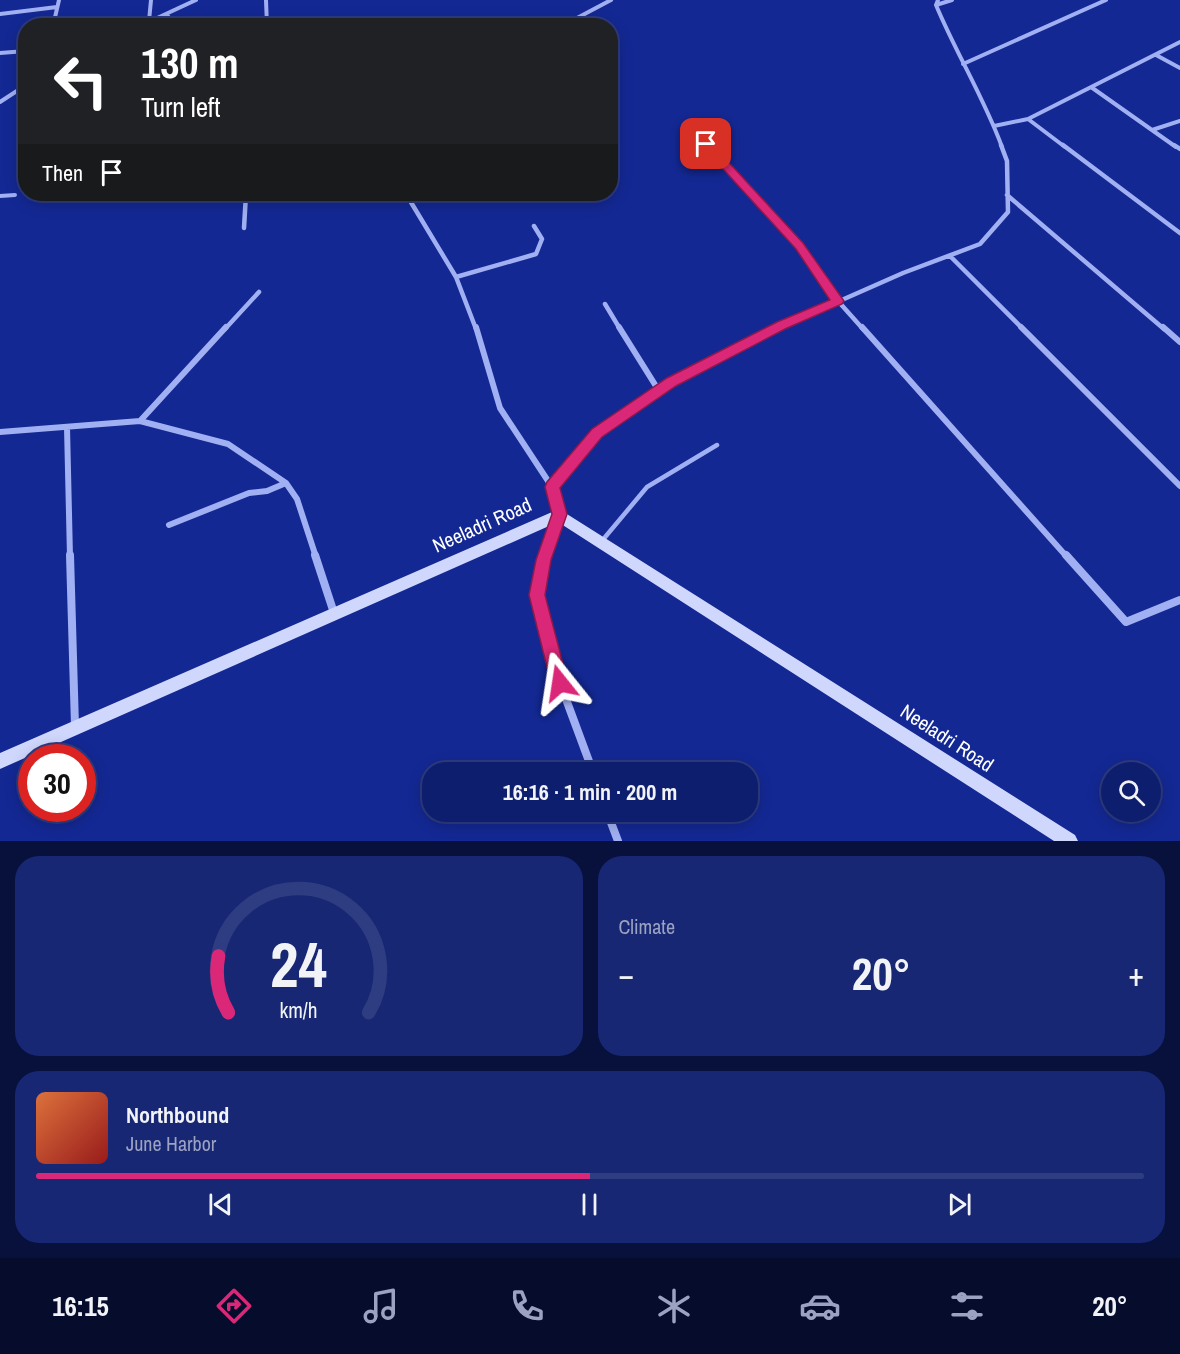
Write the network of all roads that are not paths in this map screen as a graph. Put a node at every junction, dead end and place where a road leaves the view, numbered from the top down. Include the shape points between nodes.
1 (59, 0) edge
2 (150, 0) edge
3 (196, 0) edge
4 (266, 0) edge
5 (611, 0) edge
6 (938, 0) edge
7 (952, 0) edge
8 (1106, 0) edge
9 (936, 5) junction
10 (57, 7) junction
11 (0, 14) edge
12 (167, 15) junction
13 (55, 18) edge
14 (149, 18) edge
15 (158, 18) edge
16 (170, 18) edge
17 (267, 18) edge
18 (577, 18) edge
19 (1180, 42) edge
20 (18, 52) edge
21 (0, 53) edge
22 (1156, 54) junction
23 (963, 64) junction
24 (1180, 68) edge
25 (1091, 87) junction
26 (18, 90) edge
27 (0, 102) edge
28 (1028, 119) junction
29 (1180, 121) edge
30 (994, 126) junction
31 (691, 128) dead end
32 (1152, 130) junction
33 (1180, 149) edge
34 (15, 195) dead end
35 (1008, 195) junction
36 (0, 196) edge
37 (246, 201) edge
38 (410, 201) edge
39 (534, 226) dead end
40 (244, 228) dead end
41 (1180, 233) edge
42 (950, 256) junction
43 (456, 277) junction
44 (259, 292) dead end
45 (838, 301) junction
46 (605, 304) dead end
47 (1180, 342) edge
48 (659, 391) junction
49 (140, 421) junction
50 (67, 427) junction
51 (0, 432) edge
52 (717, 445) dead end
53 (286, 483) junction
54 (1180, 486) edge
55 (552, 487) junction
56 (559, 514) junction
57 (169, 525) dead end
58 (601, 542) junction
59 (1180, 600) edge
60 (334, 614) junction
61 (75, 728) junction
62 (0, 761) edge
63 (589, 762) edge
64 (611, 822) edge
65 (618, 841) edge
66 (1069, 841) edge

1 - 10 street
2 - 14 street
3 - 12 street
4 - 17 street
5 - 18 street
6 - 9 street
7 - 9 street
8 - 23 street
9 - 23 street
10 - 11 street
10 - 13 street
12 - 15 street
12 - 16 street
19 - 22 street
20 - 21 street
22 - 24 street
22 - 25 street
23 - 30 street
25 - 28 street
25 - 32 street
26 - 27 street
28 - 30 street
28 - 41 street
29 - 32 street
30 - 35 street via 1007,161
31 - 45 street via 800,246
32 - 33 street
34 - 36 lane
35 - 42 street via 1008,212 981,244
35 - 47 street
37 - 40 street
38 - 43 street
39 - 43 street via 542,238 536,254
42 - 45 street
42 - 54 street
43 - 55 street via 475,324 500,408
44 - 49 street
45 - 48 street via 781,326
45 - 59 street via 1126,622
46 - 48 street
48 - 55 street via 597,433
49 - 50 street
49 - 53 street via 228,444
50 - 51 street
50 - 61 street
52 - 58 lane via 647,487
53 - 57 street via 249,493
53 - 60 street via 304,514
55 - 56 street
56 - 58 main road, Neeladri Road
56 - 60 main road, Neeladri Road
56 - 63 street via 543,560 537,595 560,683
58 - 66 main road, Neeladri Road
60 - 61 main road, Neeladri Road
61 - 62 main road, Neeladri Road
64 - 65 street

